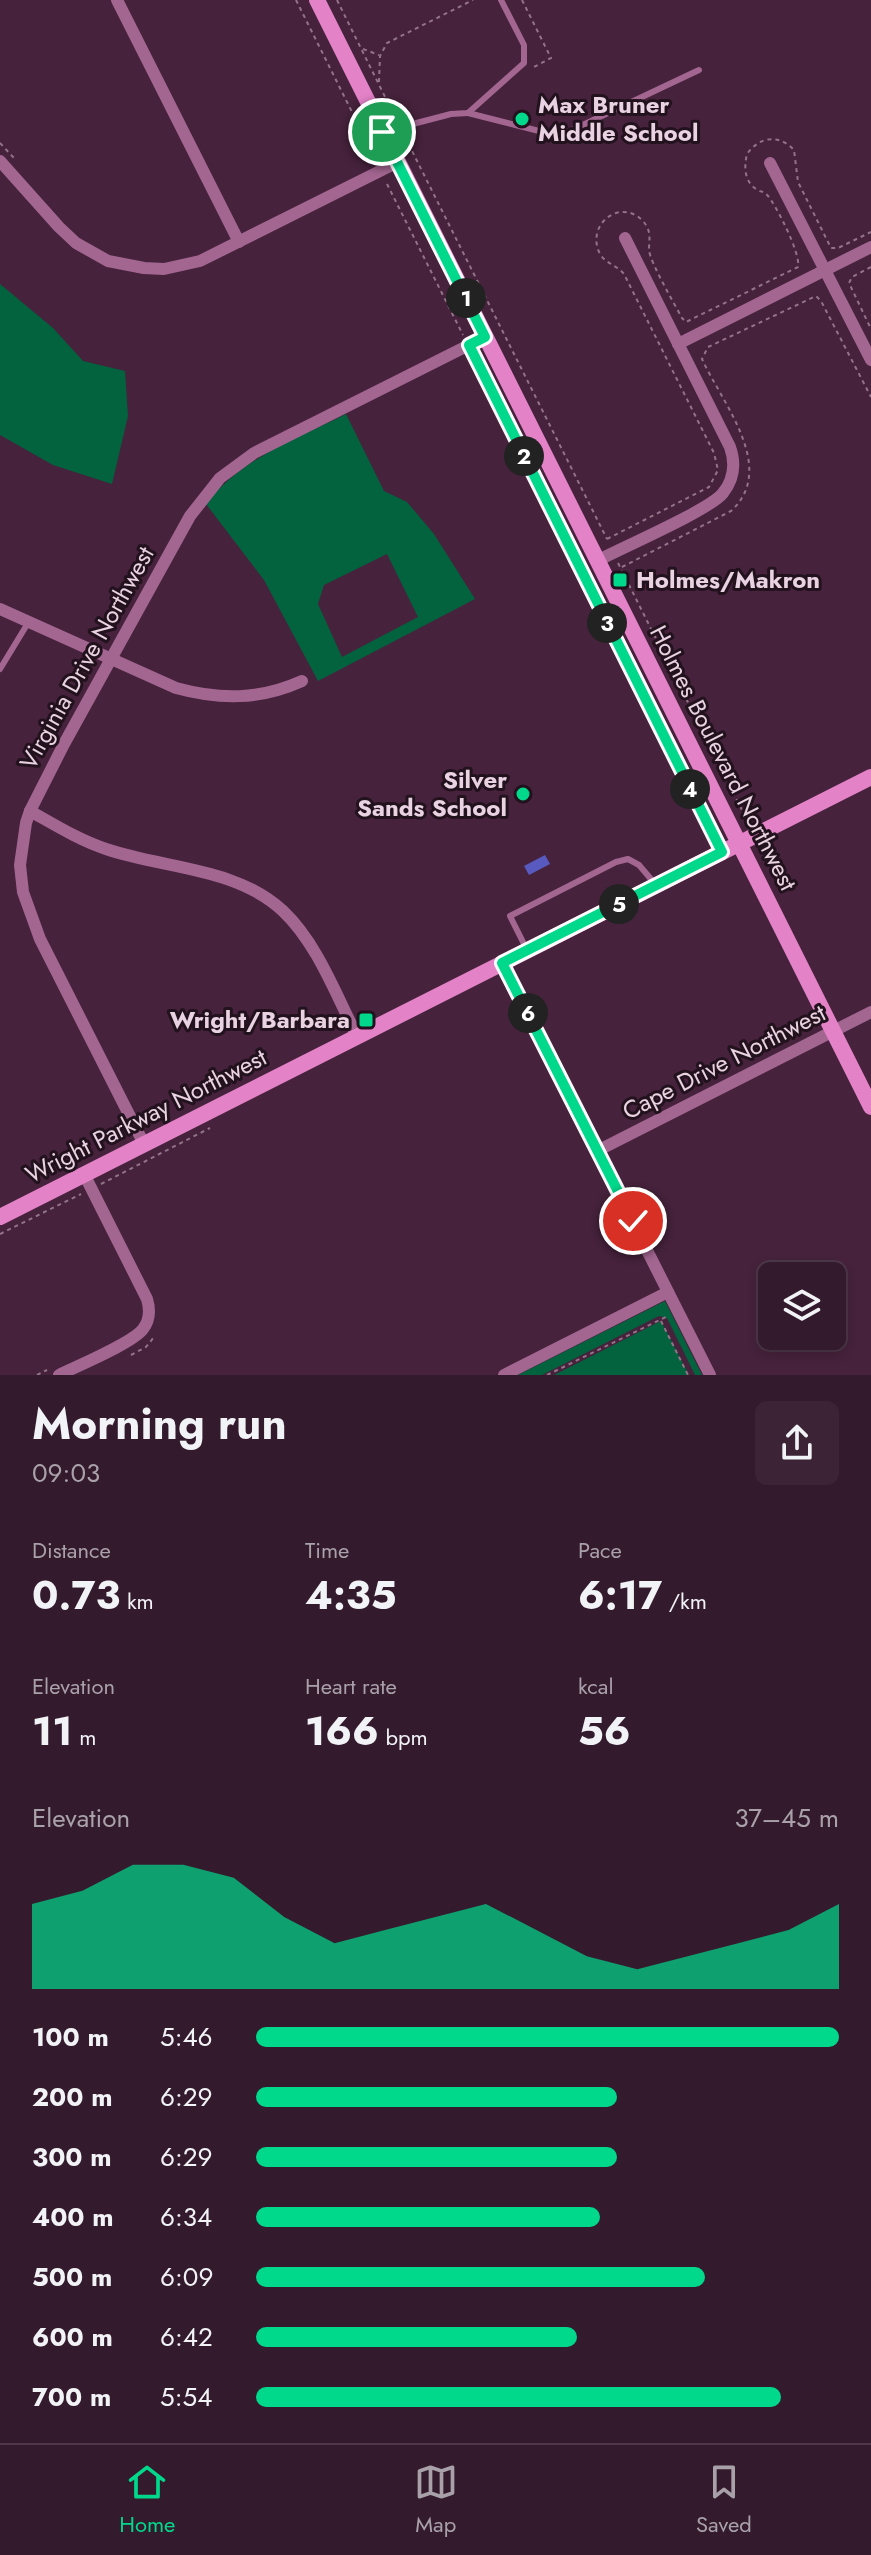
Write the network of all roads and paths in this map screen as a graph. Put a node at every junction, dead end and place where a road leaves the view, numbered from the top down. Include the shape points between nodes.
1 (117, 0) edge
2 (296, 0) edge
3 (317, 0) edge
4 (337, 0) edge
5 (473, 0) edge
6 (501, 0) edge
7 (699, 70) dead end
8 (378, 83) junction
9 (468, 113) junction
10 (400, 127) junction
11 (382, 132) junction
12 (0, 143) edge
13 (0, 161) edge
14 (398, 162) junction
15 (17, 163) dead end
16 (770, 163) dead end
17 (381, 171) junction
18 (871, 232) edge
19 (625, 238) dead end
20 (239, 242) junction
21 (871, 247) edge
22 (871, 267) edge
23 (825, 270) junction
24 (871, 329) edge
25 (485, 337) junction
26 (678, 344) junction
27 (469, 345) junction
28 (871, 360) edge
29 (871, 397) edge
30 (613, 552) junction
31 (597, 561) junction
32 (621, 568) junction
33 (0, 609) edge
34 (28, 623) junction
35 (111, 660) junction
36 (0, 669) edge
37 (302, 681) dead end
38 (871, 777) edge
39 (30, 811) junction
40 (754, 836) junction
41 (739, 844) junction
42 (722, 852) junction
43 (656, 885) junction
44 (527, 950) junction
45 (502, 963) junction
46 (871, 1012) edge
47 (833, 1031) junction
48 (357, 1036) junction
49 (871, 1107) edge
50 (144, 1144) junction
51 (597, 1151) junction
52 (84, 1174) junction
53 (0, 1217) edge
54 (668, 1292) junction
55 (678, 1311) junction
56 (660, 1319) junction
57 (55, 1372) edge
58 (37, 1375) edge
59 (504, 1375) edge
60 (547, 1375) edge
61 (688, 1375) edge
62 (710, 1375) edge

1 - 20 street
2 - 17 path
3 - 11 street, Holmes Boulevard Northwest
4 - 8 path
5 - 8 path via 387,43
6 - 9 lane via 524,45 524,63
7 - 9 lane via 570,131 539,131
8 - 10 path
9 - 10 lane
10 - 11 lane
10 - 18 path via 607,539 709,487 718,470 624,274 601,255 596,238 603,219 625,211 646,224 650,254 686,322 798,267 798,256 772,203 750,184 746,173 747,154 763,140 778,139 794,150 798,182 828,245 838,248
11 - 14 street, Holmes Boulevard Northwest
12 - 15 path
13 - 20 street via 67,235 108,261 164,269 200,261
14 - 17 street
14 - 25 street, Holmes Boulevard Northwest
16 - 23 street
17 - 20 street
17 - 27 path
19 - 26 street
21 - 23 street
22 - 24 path via 849,283
23 - 26 street
23 - 28 street
25 - 27 street, Virginia Drive Northwest
25 - 31 street, Holmes Boulevard Northwest
26 - 30 street via 730,447 732,478 715,501
27 - 35 street, Virginia Drive Northwest via 254,453 220,478 190,516
27 - 42 path
29 - 32 path via 816,296 708,347 702,359 745,444 749,485 731,511
30 - 31 street
30 - 32 path
31 - 41 street, Holmes Boulevard Northwest
32 - 40 path
33 - 34 street
34 - 35 street
34 - 36 lane
35 - 37 street via 176,688 220,697 263,694
35 - 39 street, Virginia Drive Northwest
38 - 40 street, Wright Parkway Northwest
39 - 48 street via 104,849 237,882 273,903 307,941
39 - 50 street, Virginia Drive Northwest via 20,865 28,910
40 - 41 street, Wright Parkway Northwest
41 - 42 street, Wright Parkway Northwest
41 - 47 street, Holmes Boulevard Northwest
42 - 43 street, Wright Parkway Northwest
43 - 44 street, Wright Parkway Northwest
43 - 44 lane via 639,865 628,859 616,862 510,916
44 - 45 street, Wright Parkway Northwest
45 - 48 street, Wright Parkway Northwest
45 - 51 street
46 - 47 street, Cape Drive Northwest
47 - 49 street, Holmes Boulevard Northwest
47 - 51 street, Cape Drive Northwest
48 - 50 street, Wright Parkway Northwest
50 - 52 street, Wright Parkway Northwest
51 - 54 street
52 - 53 street, Wright Parkway Northwest
52 - 57 street via 150,1312 134,1337
54 - 55 street
54 - 59 street
55 - 56 path
55 - 62 street
56 - 60 path
56 - 61 path
57 - 58 path

